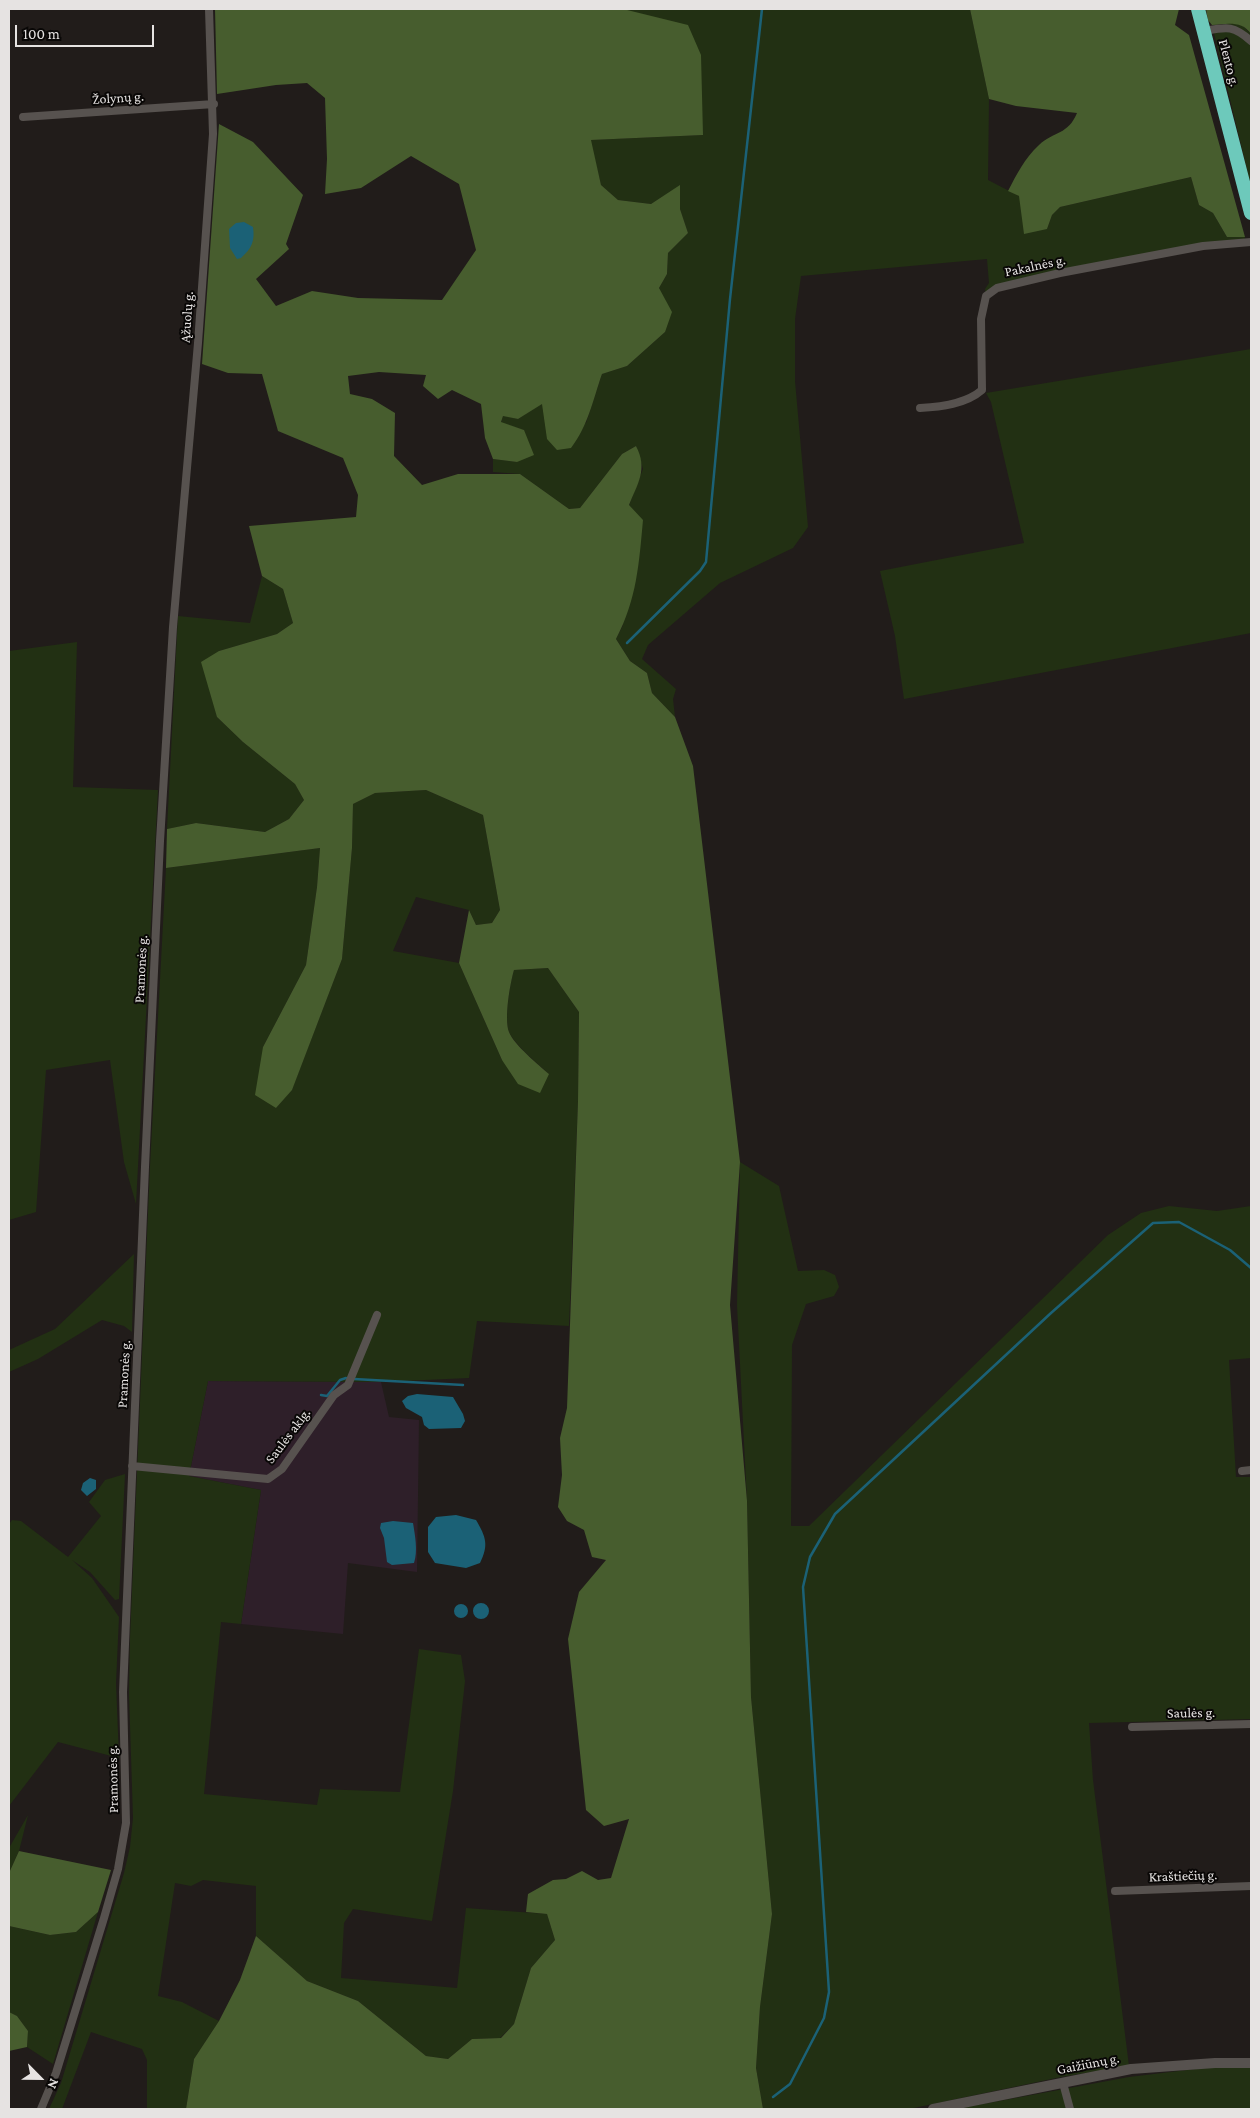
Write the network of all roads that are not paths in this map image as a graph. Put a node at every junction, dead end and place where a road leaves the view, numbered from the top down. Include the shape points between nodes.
1 (209, 9) edge
2 (1198, 9) edge
3 (1204, 31) junction
4 (1251, 42) edge
5 (214, 104) junction
6 (23, 117) dead end
7 (1251, 213) edge
8 (1251, 242) edge
9 (920, 408) dead end
10 (173, 627) joint
11 (377, 1315) dead end
12 (132, 1466) junction
13 (1251, 1470) edge
14 (1242, 1471) dead end
15 (1251, 1724) edge
16 (1132, 1727) dead end
17 (1251, 1886) edge
18 (1115, 1891) dead end
19 (1251, 2063) edge
20 (1063, 2083) junction
21 (41, 2109) edge
22 (933, 2109) edge
23 (1070, 2109) edge

1 - 5 street, Ąžuolų g.
2 - 3 highway, Plento g.
3 - 4 street via 1226,27
3 - 7 highway, Plento g.
5 - 6 street, Žolynų g.
5 - 10 street, Ąžuolų g. via 198,352
8 - 9 street, Pakalnės g. via 1203,246 997,288 986,296 981,319 982,390 973,398
10 - 12 street, Pramonės g. via 158,880
11 - 12 street, Saulės aklg. via 348,1385 334,1396 282,1470 268,1479
12 - 21 street, Pramonės g. via 123,1692 126,1823 118,1869 104,1918 56,2073
13 - 14 street
15 - 16 street, Saulės g.
17 - 18 street, Kraštiečių g.
19 - 20 main road, Gaižiūnų g. via 1131,2069
20 - 22 main road, Gaižiūnų g.
20 - 23 street

